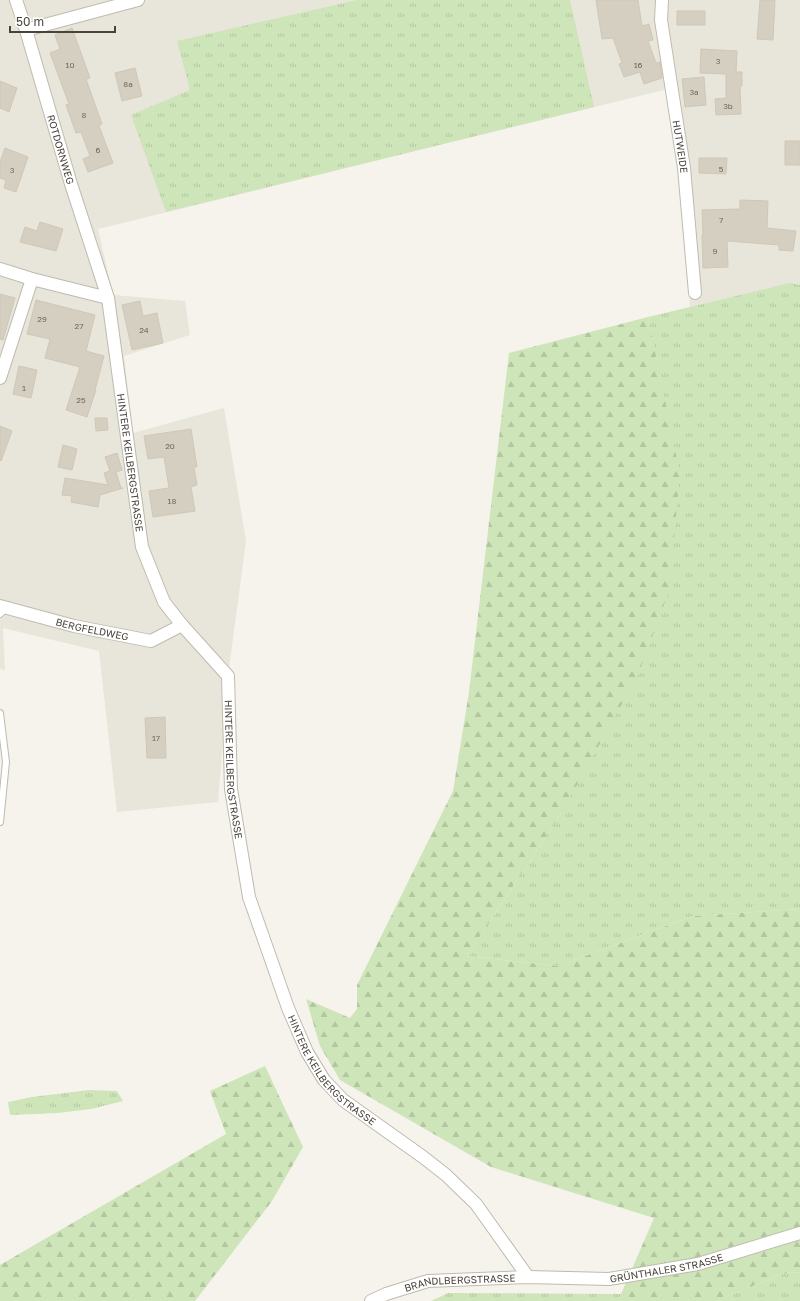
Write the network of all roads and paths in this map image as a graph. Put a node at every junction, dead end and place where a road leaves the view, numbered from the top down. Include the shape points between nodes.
1 (16, 0) edge
2 (138, 0) edge
3 (662, 0) edge
4 (26, 30) junction
5 (0, 269) edge
6 (32, 279) junction
7 (695, 293) dead end
8 (108, 298) junction
9 (0, 378) edge
10 (2, 610) edge
11 (182, 625) junction
12 (0, 713) edge
13 (0, 822) edge
14 (800, 1232) edge
15 (528, 1277) junction
16 (371, 1301) edge

1 - 4 street, ROTDORNWEG
2 - 4 street
3 - 7 street, HUTWEIDE via 661,20 684,168
4 - 8 street, ROTDORNWEG via 71,184
5 - 6 street
6 - 8 street
6 - 9 street
8 - 11 street, HINTERE KEILBERGSTRASSE via 142,547 164,602
10 - 11 street, BERGFELDWEG via 151,641
11 - 15 street, HINTERE KEILBERGSTRASSE via 228,676 231,789 249,897 306,1052 324,1080 343,1100 423,1157 476,1204
12 - 13 lane via 6,762
14 - 15 street, GRÜNTHALER STRASSE via 698,1264 609,1279
15 - 16 street, BRANDLBERGSTRASSE via 428,1281

